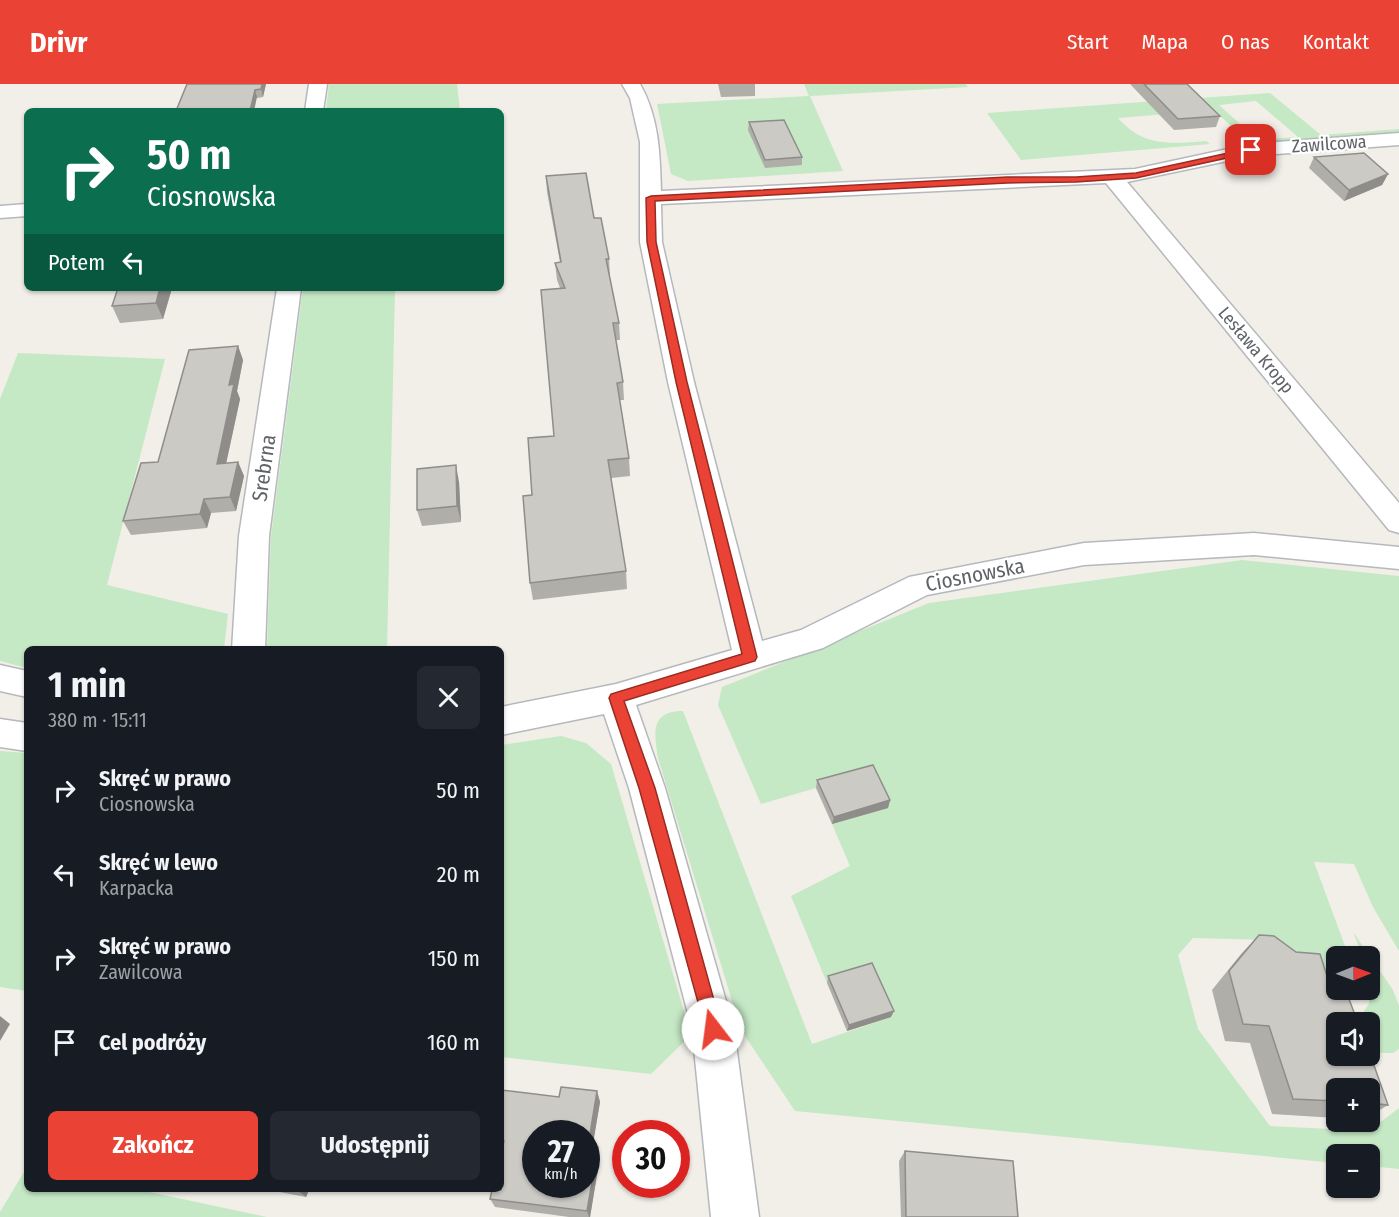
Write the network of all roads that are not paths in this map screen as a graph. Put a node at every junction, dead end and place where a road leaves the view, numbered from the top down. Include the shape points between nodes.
1 (318, 84) edge
2 (631, 84) edge
3 (314, 108) edge
4 (1399, 139) edge
5 (1112, 177) junction
6 (651, 198) junction
7 (24, 210) edge
8 (0, 212) edge
9 (289, 291) edge
10 (1399, 523) edge
11 (1399, 558) edge
12 (248, 646) edge
13 (750, 657) junction
14 (0, 678) edge
15 (24, 683) edge
16 (616, 698) junction
17 (504, 720) edge
18 (0, 733) edge
19 (24, 737) edge
20 (735, 1217) edge

1 - 3 street
2 - 6 street via 639,98 650,142
4 - 5 street, Zawilcowa via 1251,150
5 - 6 street, Zawilcowa
5 - 10 street, Lesława Kropp
6 - 13 street via 651,242 681,382
7 - 8 street
9 - 12 street, Srebrna via 254,536
11 - 13 street, Ciosnowska via 1254,544 1084,554 920,585 811,639
13 - 16 street, Ciosnowska
14 - 15 street
16 - 17 street, Ciosnowska
16 - 20 street via 647,788 713,1029
18 - 19 street

